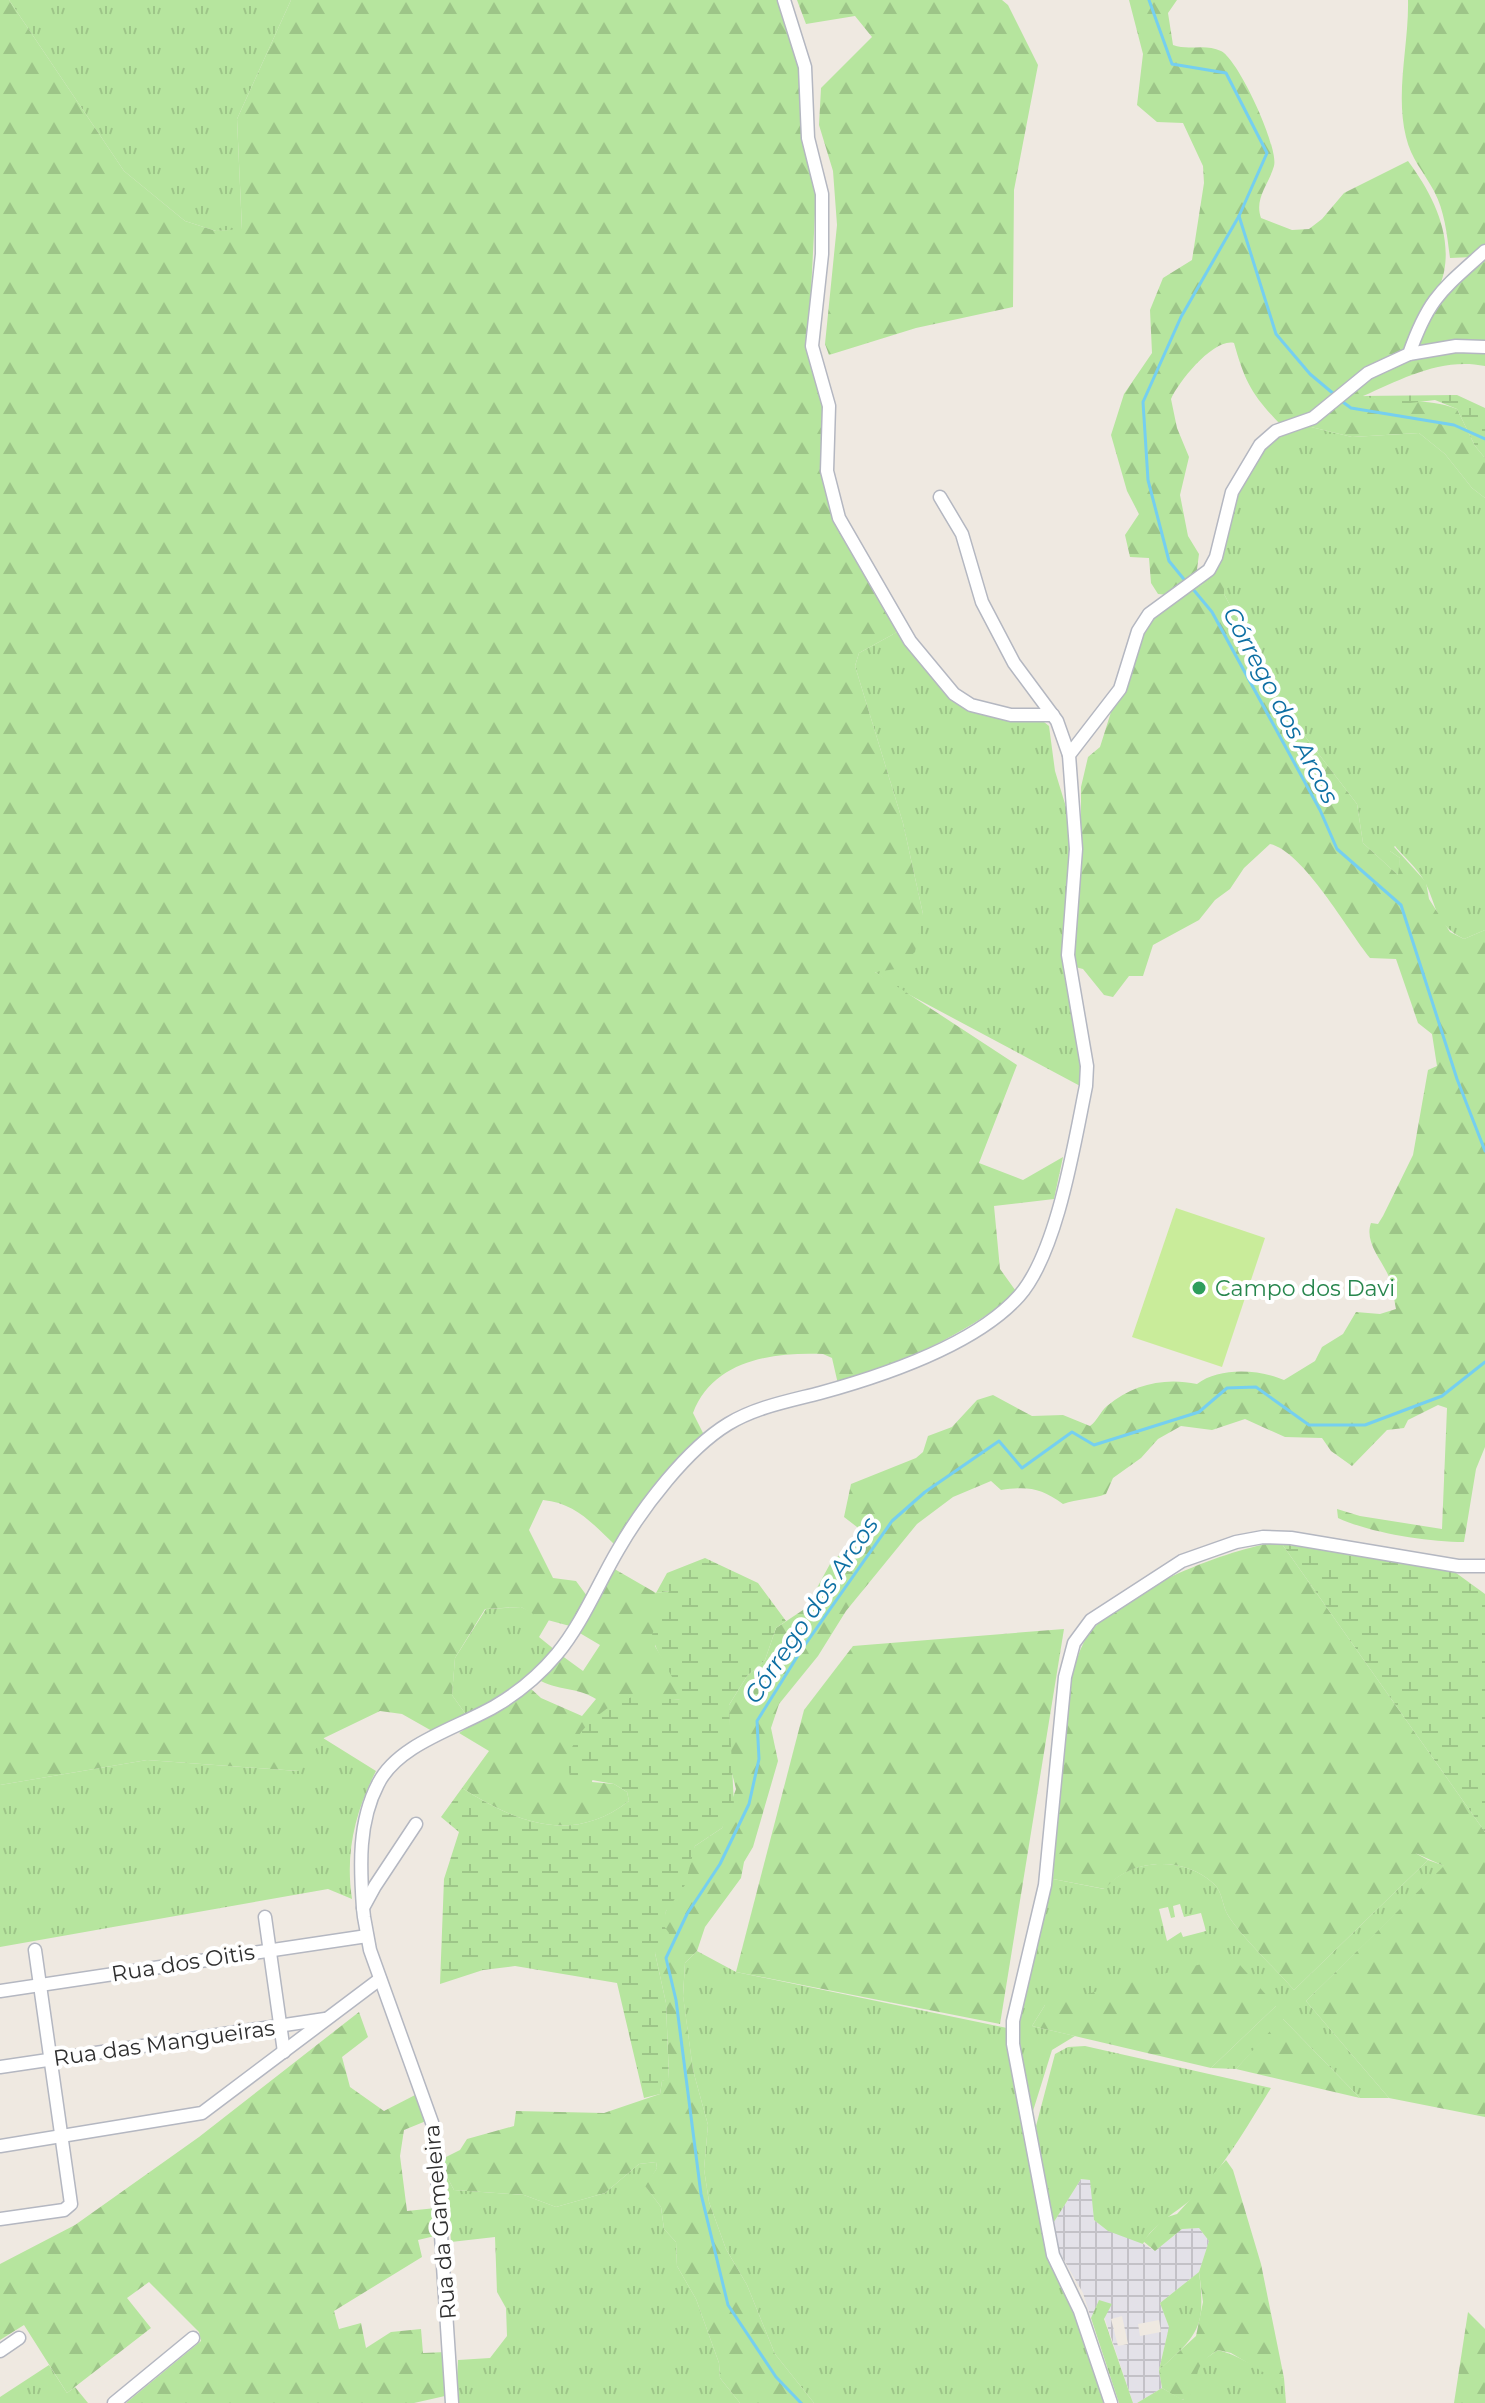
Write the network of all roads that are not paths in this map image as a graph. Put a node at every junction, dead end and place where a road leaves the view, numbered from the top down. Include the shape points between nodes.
1 (784, 0) edge
2 (1485, 251) edge
3 (1485, 347) edge
4 (1409, 354) junction
5 (940, 497) dead end
6 (1053, 715) junction
7 (1069, 755) junction
8 (1485, 1566) edge
9 (416, 1824) dead end
10 (363, 1908) junction
11 (265, 1917) dead end
12 (367, 1936) junction
13 (35, 1950) dead end
14 (270, 1950) junction
15 (380, 1979) junction
16 (40, 1985) junction
17 (0, 1991) edge
18 (328, 2018) junction
19 (280, 2026) junction
20 (284, 2052) junction
21 (51, 2059) junction
22 (0, 2067) edge
23 (62, 2137) junction
24 (0, 2146) edge
25 (0, 2219) edge
26 (19, 2338) dead end
27 (193, 2338) dead end
28 (0, 2351) edge
29 (114, 2403) edge
30 (452, 2403) edge
31 (1111, 2403) edge

1 - 6 street via 805,67 808,138 822,194 812,346 829,406 827,471 839,518 910,641 954,694 971,705 1011,715
2 - 4 street via 1439,292
3 - 4 street
4 - 7 street via 1368,373 1313,418 1268,436 1232,492 1209,570 1149,614 1138,631 1120,689
5 - 6 street, Rua da Gameleira via 962,534 982,602 998,634
6 - 7 street, Rua da Gameleira
7 - 10 street, Rua da Gameleira via 1076,849 1068,955 1086,1086 1048,1249 1036,1275 1016,1299 980,1326 922,1359 760,1409 704,1441 619,1548 558,1653 500,1703 416,1747 379,1782 362,1843
8 - 31 street via 1291,1538 1249,1540 1200,1553 1151,1579 1091,1620 1074,1643 1061,1699 1045,1885 1013,2021 1013,2044 1053,2255 1084,2320
9 - 10 street
10 - 12 street, Rua da Gameleira
11 - 14 street
12 - 14 street, Rua dos Oitis
12 - 15 street, Rua da Gameleira
13 - 16 street
14 - 16 street, Rua dos Oitis
14 - 19 street
15 - 18 street
15 - 30 street, Rua da Gameleira via 427,2101 437,2146
16 - 17 street, Rua dos Oitis
16 - 21 street
18 - 19 street, Rua das Mangueiras
18 - 20 street
19 - 20 street
19 - 21 street, Rua das Mangueiras
20 - 23 street via 202,2113
21 - 22 street, Rua das Mangueiras
21 - 23 street
23 - 24 street
23 - 25 street via 70,2206
26 - 28 street
27 - 29 street

